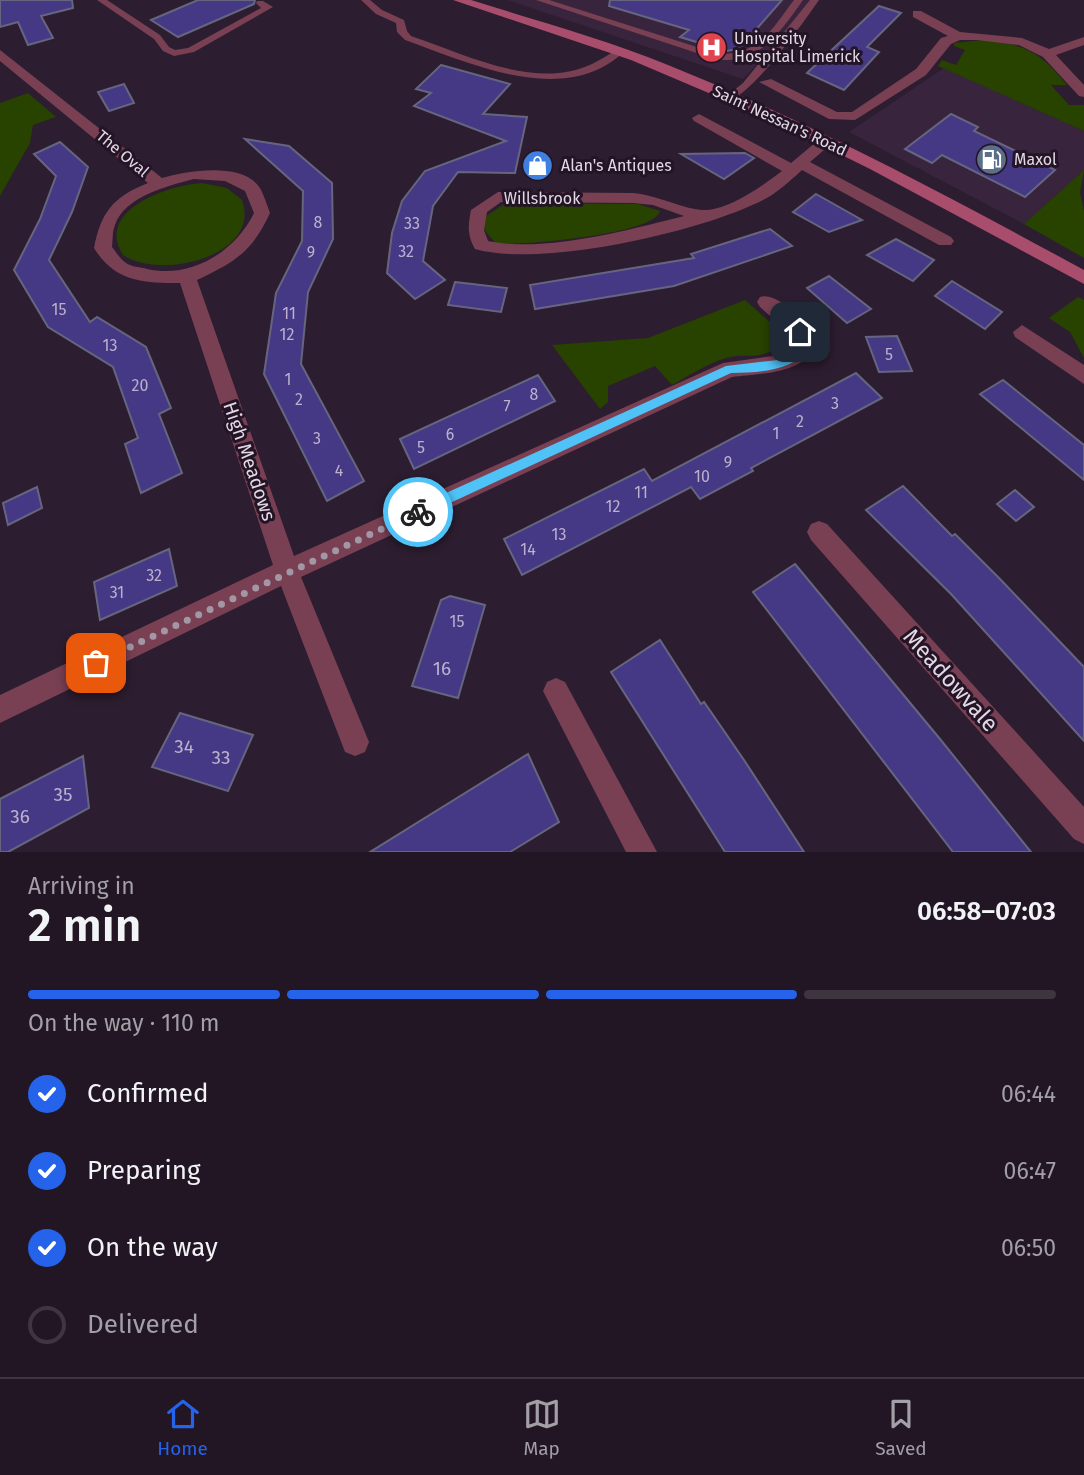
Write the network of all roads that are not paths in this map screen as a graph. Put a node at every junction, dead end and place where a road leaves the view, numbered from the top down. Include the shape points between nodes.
1 (101, 0) edge
2 (365, 0) edge
3 (459, 0) edge
4 (540, 0) edge
5 (799, 0) edge
6 (815, 0) edge
7 (260, 3) dead end
8 (917, 14) dead end
9 (958, 36) junction
10 (1084, 41) edge
11 (619, 52) junction
12 (0, 54) edge
13 (1048, 54) junction
14 (766, 82) dead end
15 (1084, 93) edge
16 (732, 97) junction
17 (699, 117) dead end
18 (826, 141) junction
19 (796, 166) junction
20 (158, 183) junction
21 (701, 215) junction
22 (945, 242) dead end
23 (187, 277) junction
24 (1084, 278) edge
25 (766, 302) dead end
26 (1022, 332) dead end
27 (1084, 376) edge
28 (819, 532) dead end
29 (287, 571) junction
30 (556, 691) dead end
31 (0, 709) edge
32 (355, 743) dead end
33 (1084, 829) edge
34 (642, 852) edge

1 - 7 lane via 174,53 191,50 268,7
2 - 11 lane via 401,22 408,37 536,78 580,74
3 - 11 main road, Saint Nessan's Road
4 - 5 lane via 735,60 757,52
6 - 16 lane via 747,85
8 - 9 street
9 - 13 street via 1003,38
9 - 14 street via 946,41 921,72 855,116 834,116
10 - 13 street
11 - 16 main road, Saint Nessan's Road
12 - 20 street, The Oval
13 - 15 street
16 - 18 main road, Saint Nessan's Road
17 - 19 street
18 - 19 street, Willsbrook
18 - 24 main road, Saint Nessan's Road
19 - 21 street, Willsbrook via 759,195
19 - 22 street
20 - 23 street, The Oval via 128,199 108,222 103,248 121,269 154,277
20 - 23 street, The Oval via 194,174 228,176 252,188 261,213 250,238 225,259
21 - 21 street, Willsbrook via 588,243 528,250 492,251 481,245 476,230 479,210 498,197 633,198
23 - 29 street, High Meadows
25 - 29 street via 805,341 804,349 781,363 730,369
26 - 27 street
28 - 33 street, Meadowvale
29 - 31 street
29 - 32 street, High Meadows
30 - 34 street

